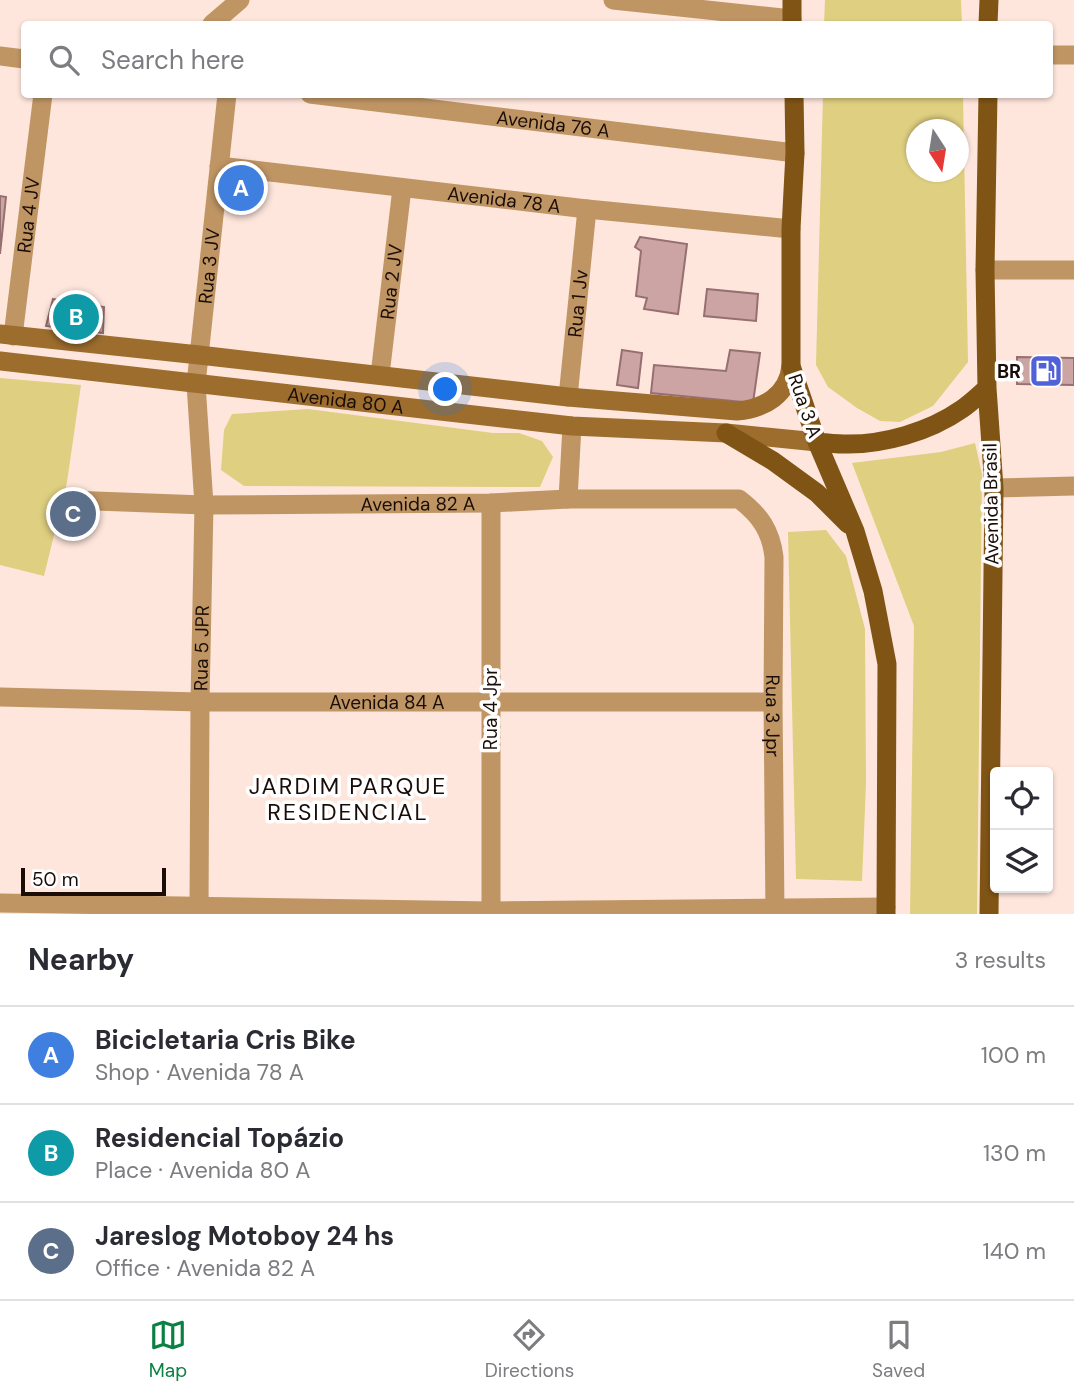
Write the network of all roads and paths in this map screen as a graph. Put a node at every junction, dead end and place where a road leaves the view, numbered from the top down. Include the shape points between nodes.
1 (240, 0) edge
2 (613, 0) edge
3 (989, 0) edge
4 (792, 15) edge
5 (216, 21) edge
6 (988, 21) edge
7 (0, 55) edge
8 (1053, 55) edge
9 (1074, 55) edge
10 (21, 58) edge
11 (42, 98) edge
12 (227, 98) edge
13 (343, 98) edge
14 (794, 98) edge
15 (988, 98) edge
16 (795, 153) junction
17 (219, 166) junction
18 (402, 188) junction
19 (587, 209) junction
20 (791, 229) junction
21 (985, 270) junction
22 (1074, 270) edge
23 (6, 335) edge
24 (199, 355) junction
25 (0, 361) edge
26 (791, 366) junction
27 (380, 375) junction
28 (196, 383) junction
29 (987, 388) junction
30 (568, 397) junction
31 (572, 426) junction
32 (726, 433) junction
33 (817, 442) junction
34 (1074, 486) edge
35 (994, 488) junction
36 (568, 499) junction
37 (68, 500) dead end
38 (491, 503) junction
39 (204, 505) junction
40 (761, 518) joint
41 (855, 531) junction
42 (0, 697) edge
43 (200, 702) junction
44 (773, 702) junction
45 (490, 703) junction
46 (0, 902) edge
47 (200, 911) edge
48 (775, 911) edge
49 (886, 911) edge
50 (491, 912) edge
51 (989, 914) edge

1 - 5 street
2 - 4 street
3 - 6 main road
7 - 10 street
8 - 9 street
11 - 23 street, Rua 4 JV
12 - 17 street, Rua 3 JV
13 - 16 street, Avenida 76 A
14 - 16 main road, Rua 3 A
15 - 21 main road, Avenida Brasil
16 - 20 main road, Rua 3 A
17 - 18 street, Avenida 78 A
17 - 24 street, Rua 3 JV
18 - 19 street, Avenida 78 A
18 - 27 street, Rua 2 JV
19 - 20 street, Avenida 78 A
19 - 30 street, Rua 1 Jv
20 - 26 main road, Rua 3 A
21 - 22 street
21 - 29 main road, Avenida Brasil
23 - 24 main road, Avenida 80 A
24 - 27 main road, Avenida 80 A
24 - 28 street, Rua 3 JV
25 - 28 main road, Avenida 80 A
26 - 30 main road, Avenida 80 A via 790,378 779,393 746,410
26 - 33 main road, Rua 3 A
27 - 30 main road, Avenida 80 A
28 - 31 main road, Avenida 80 A
28 - 39 street, Rua 5 JPR
29 - 33 main road via 938,422 894,438 869,443
29 - 35 main road, Avenida Brasil
31 - 32 main road, Avenida 80 A
31 - 36 street
32 - 33 main road, Avenida 80 A
32 - 41 main road via 817,494
33 - 41 main road, Rua 3 A
34 - 35 street
35 - 51 main road, Avenida Brasil
36 - 38 street, Avenida 82 A
36 - 40 street, Avenida 82 A via 739,499
37 - 39 street, Avenida 82 A
38 - 39 street, Avenida 82 A
38 - 45 street, Rua 4 Jpr
39 - 43 street, Rua 5 JPR
40 - 44 street, Rua 3 Jpr via 774,557
41 - 49 main road, Rua 3 A via 887,664
42 - 43 street, Avenida 84 A
43 - 45 street, Avenida 84 A
43 - 47 street, Rua 5 JPR
44 - 45 street, Avenida 84 A
44 - 48 street, Rua 3 Jpr
45 - 50 street, Rua 4 Jpr
46 - 47 street
47 - 50 street
48 - 49 street
48 - 50 street

